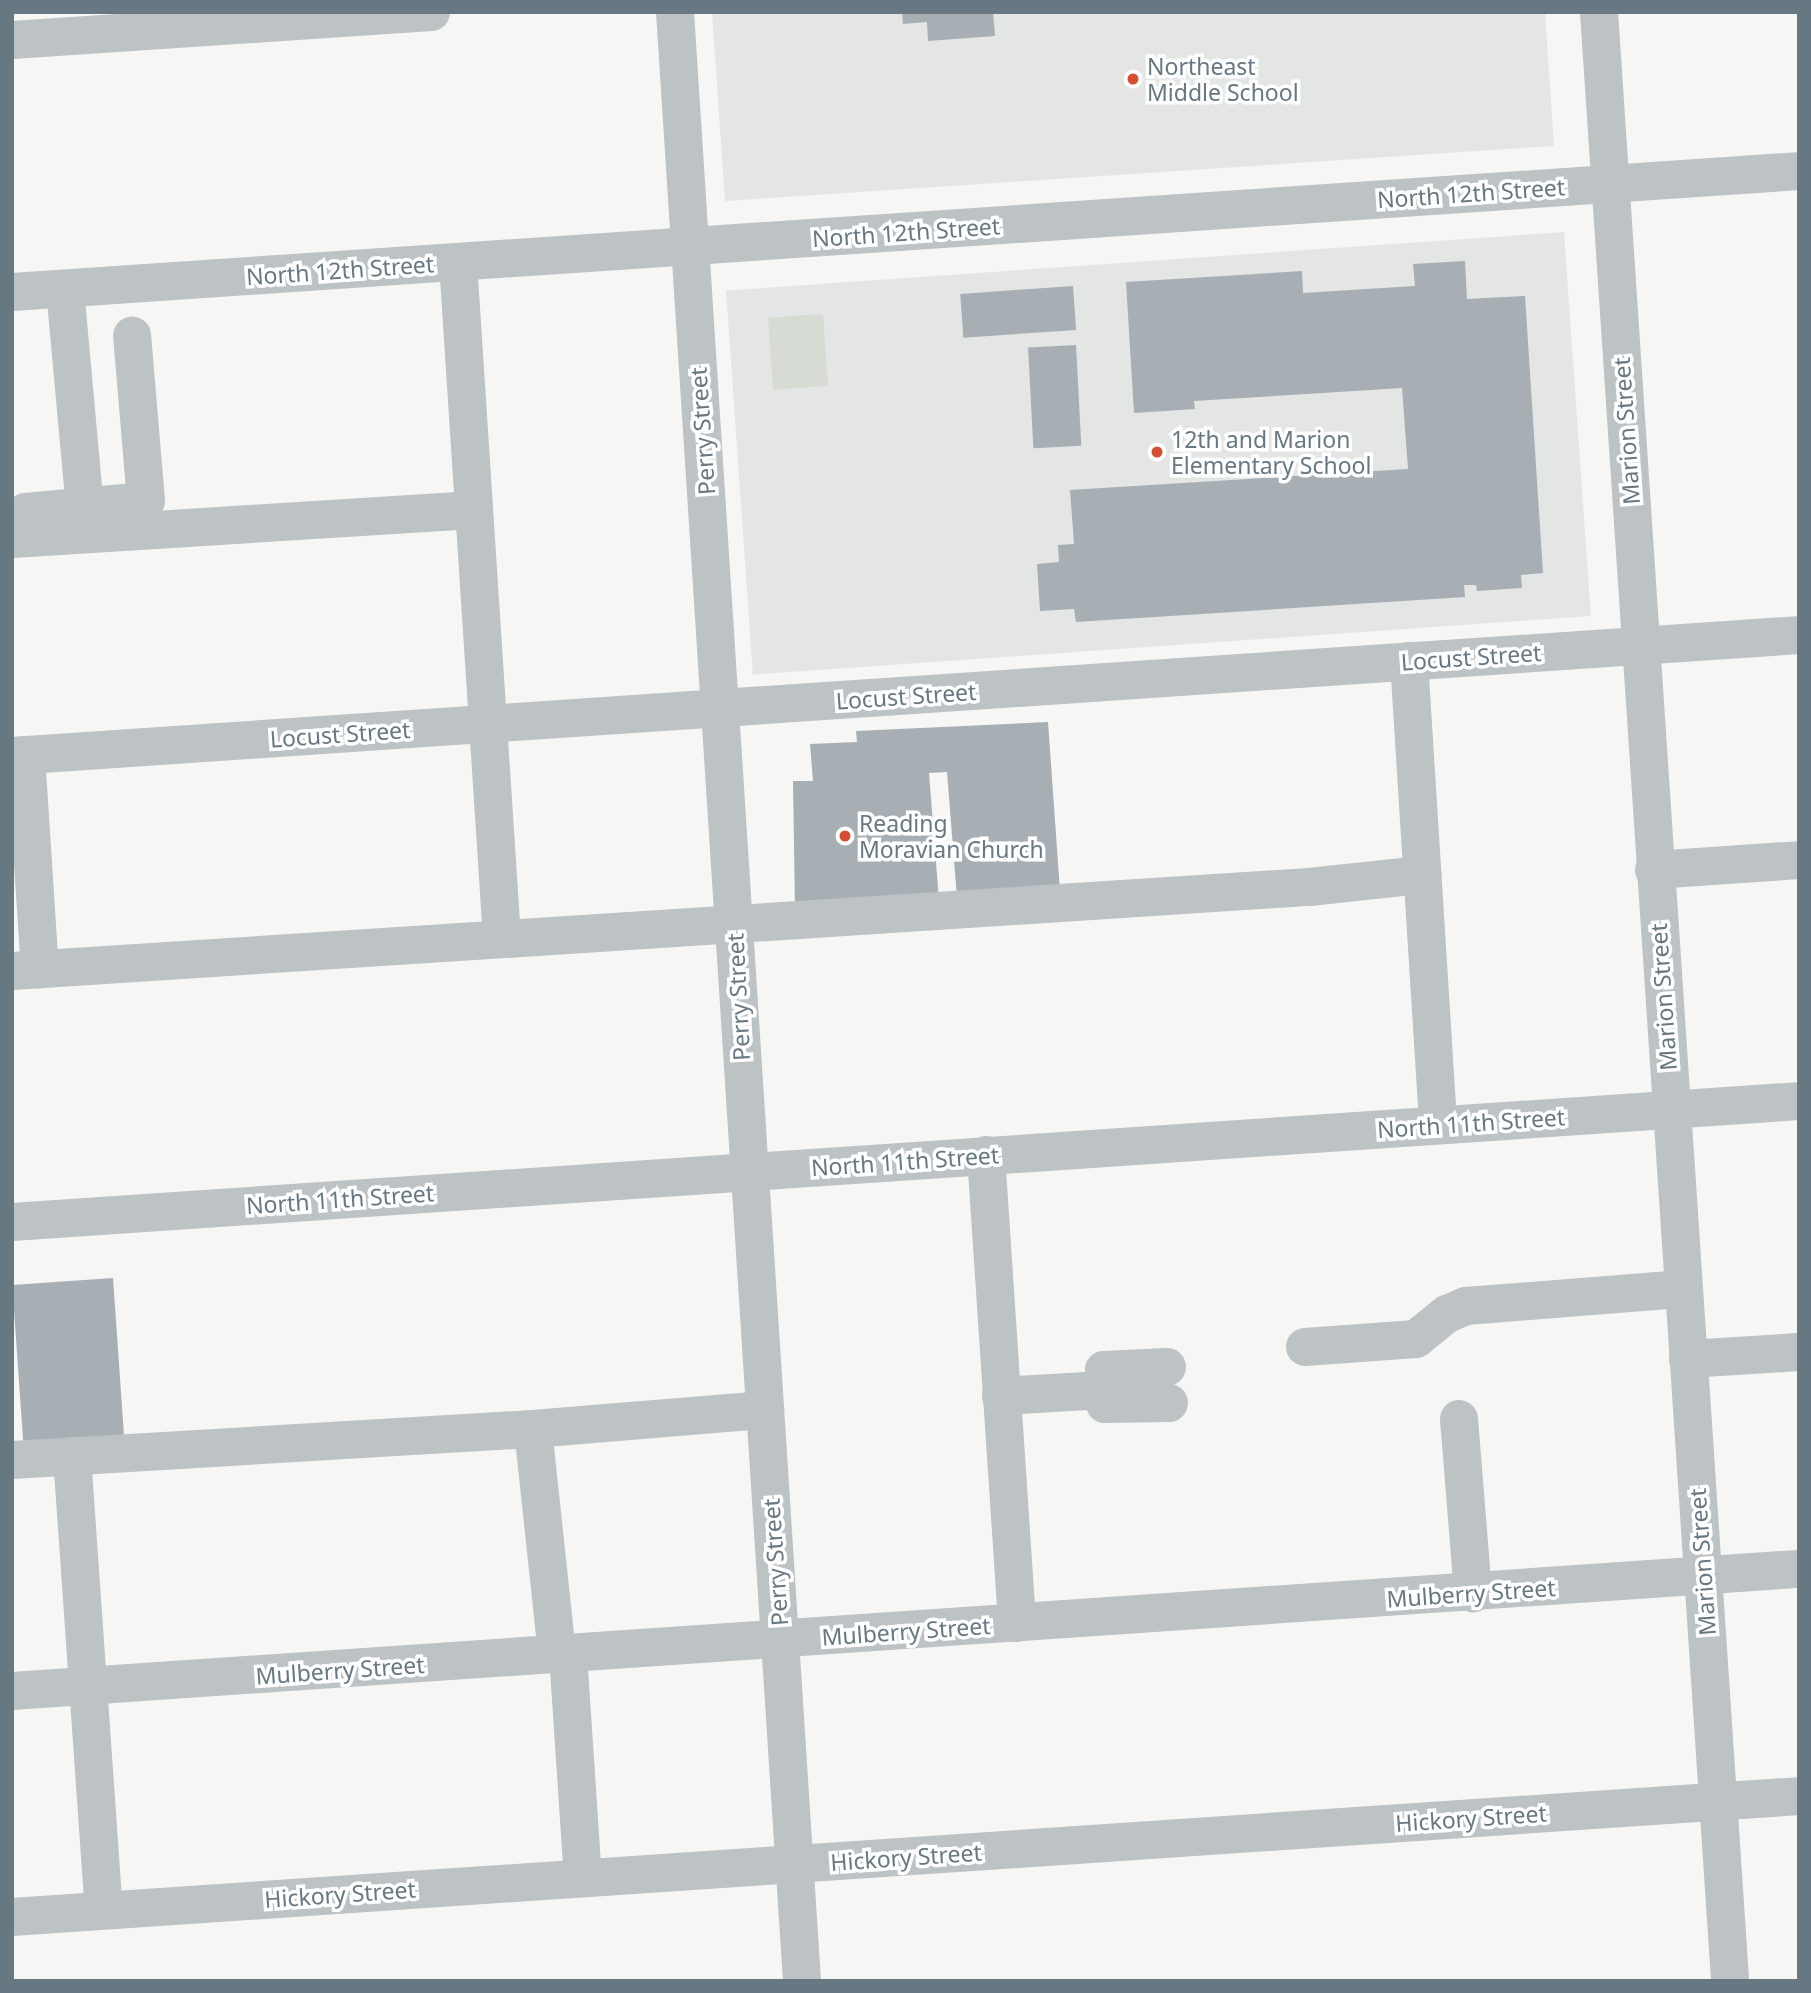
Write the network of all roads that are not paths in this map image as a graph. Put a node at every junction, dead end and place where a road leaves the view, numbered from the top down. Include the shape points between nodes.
1 (431, 12) edge
2 (675, 12) edge
3 (1600, 12) edge
4 (12, 40) edge
5 (1799, 171) edge
6 (1610, 184) junction
7 (690, 247) junction
8 (458, 262) junction
9 (65, 289) junction
10 (12, 292) edge
11 (132, 336) dead end
12 (85, 507) junction
13 (474, 510) junction
14 (12, 513) edge
15 (12, 539) edge
16 (1799, 635) edge
17 (1640, 646) junction
18 (1409, 662) junction
19 (721, 708) junction
20 (488, 724) junction
21 (19, 755) edge
22 (1799, 860) edge
23 (1654, 870) junction
24 (1423, 875) junction
25 (733, 922) junction
26 (502, 938) junction
27 (26, 970) edge
28 (1799, 1101) edge
29 (1671, 1110) junction
30 (1438, 1125) junction
31 (986, 1155) junction
32 (749, 1171) junction
33 (12, 1222) edge
34 (1683, 1289) junction
35 (1304, 1347) dead end
36 (1799, 1352) edge
37 (1688, 1359) junction
38 (1168, 1385) dead end
39 (1001, 1396) junction
40 (765, 1410) junction
41 (1459, 1419) dead end
42 (533, 1429) junction
43 (72, 1456) junction
44 (12, 1460) edge
45 (1799, 1569) edge
46 (1703, 1578) junction
47 (1473, 1593) junction
48 (1017, 1623) junction
49 (780, 1639) junction
50 (563, 1655) junction
51 (87, 1686) junction
52 (12, 1691) edge
53 (1799, 1796) edge
54 (1718, 1801) junction
55 (795, 1865) junction
56 (583, 1877) junction
57 (104, 1910) junction
58 (12, 1916) edge
59 (802, 1981) edge
60 (1730, 1981) edge

1 - 4 street
2 - 7 street, Perry Street
3 - 6 street, Marion Street
5 - 6 street, North 12th Street
6 - 7 street, North 12th Street
6 - 17 street, Marion Street
7 - 8 street, North 12th Street
7 - 19 street, Perry Street
8 - 9 street, North 12th Street
8 - 13 street
9 - 10 street, North 12th Street
9 - 12 street
11 - 12 street via 146,502
12 - 14 street
13 - 15 street
13 - 20 street
16 - 17 street, Locust Street
17 - 18 street, Locust Street
17 - 23 street, Marion Street
18 - 19 street, Locust Street
18 - 24 street
19 - 20 street, Locust Street
19 - 25 street, Perry Street
20 - 21 street, Locust Street
20 - 26 street
21 - 27 street
22 - 23 street
23 - 29 street, Marion Street
24 - 25 street via 1309,887
24 - 30 street
25 - 26 street
25 - 32 street, Perry Street
26 - 27 street
28 - 29 street, North 11th Street
29 - 30 street, North 11th Street
29 - 34 street, Marion Street
30 - 31 street, North 11th Street
31 - 32 street, North 11th Street
31 - 39 street
32 - 33 street, North 11th Street
32 - 40 street, Perry Street
34 - 35 street via 1466,1306 1447,1314 1416,1339
34 - 37 street, Marion Street
36 - 37 street
37 - 46 street, Marion Street
38 - 39 street via 1104,1370 1104,1390
39 - 48 street
40 - 42 street
40 - 49 street, Perry Street
41 - 47 street
42 - 43 street
42 - 50 street
43 - 44 street
43 - 51 street
45 - 46 street, Mulberry Street
46 - 47 street, Mulberry Street
46 - 54 street, Marion Street
47 - 48 street, Mulberry Street
48 - 49 street, Mulberry Street
49 - 50 street, Mulberry Street
49 - 55 street, Perry Street
50 - 51 street, Mulberry Street
50 - 56 street
51 - 52 street, Mulberry Street
51 - 57 street
53 - 54 street, Hickory Street
54 - 55 street, Hickory Street
54 - 60 street, Marion Street
55 - 56 street, Hickory Street
55 - 59 street, Perry Street
56 - 57 street, Hickory Street
57 - 58 street, Hickory Street

